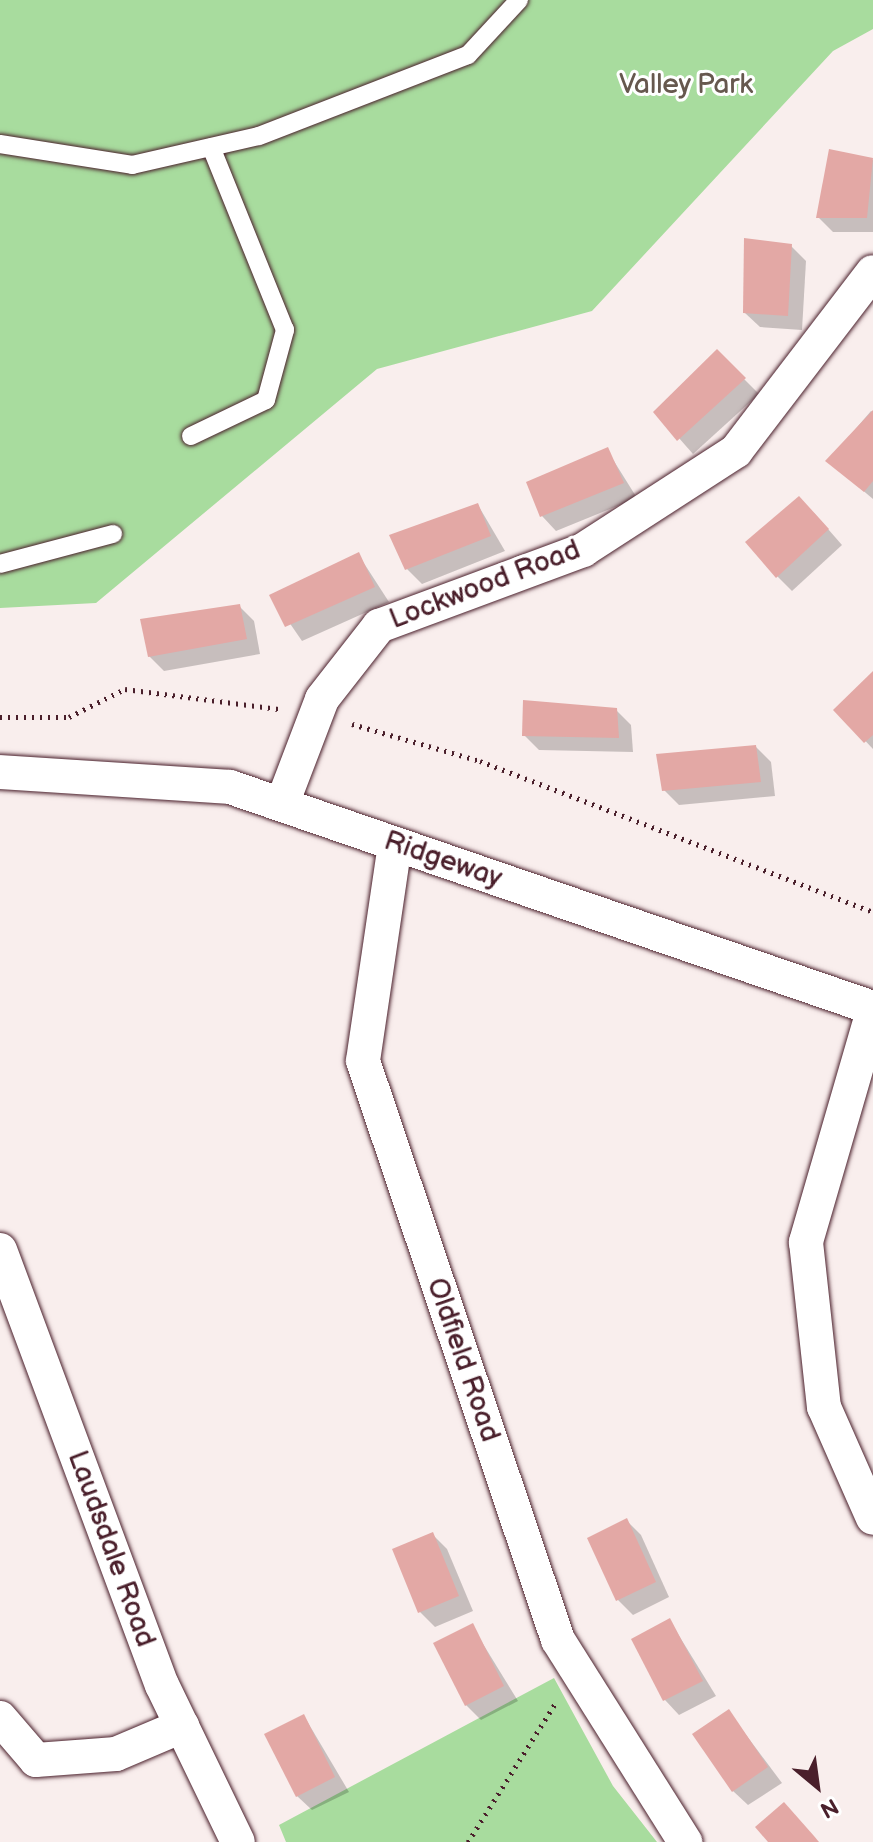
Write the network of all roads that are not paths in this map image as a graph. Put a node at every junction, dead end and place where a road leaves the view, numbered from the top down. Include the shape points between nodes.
1 (519, 0) edge
2 (0, 144) edge
3 (211, 147) junction
4 (873, 272) edge
5 (191, 436) dead end
6 (113, 534) dead end
7 (0, 564) edge
8 (0, 772) edge
9 (282, 804) junction
10 (395, 844) junction
11 (873, 1010) edge
12 (0, 1250) edge
13 (873, 1518) edge
14 (0, 1718) edge
15 (182, 1726) junction
16 (238, 1842) edge
17 (685, 1842) edge

1 - 3 lane via 468,55
2 - 3 lane via 132,165
3 - 5 lane via 285,330 266,400
4 - 9 street, Lockwood Road via 736,451 583,550 379,626 316,714
6 - 7 lane
8 - 9 street, Ridgeway via 230,787
9 - 10 street, Ridgeway
10 - 11 street, Ridgeway
10 - 17 street, Oldfield Road via 363,1061 558,1640
11 - 13 street via 806,1242 824,1407
12 - 15 street, Laudsdale Road
14 - 15 street via 36,1760 116,1754
15 - 16 street, Laudsdale Road

